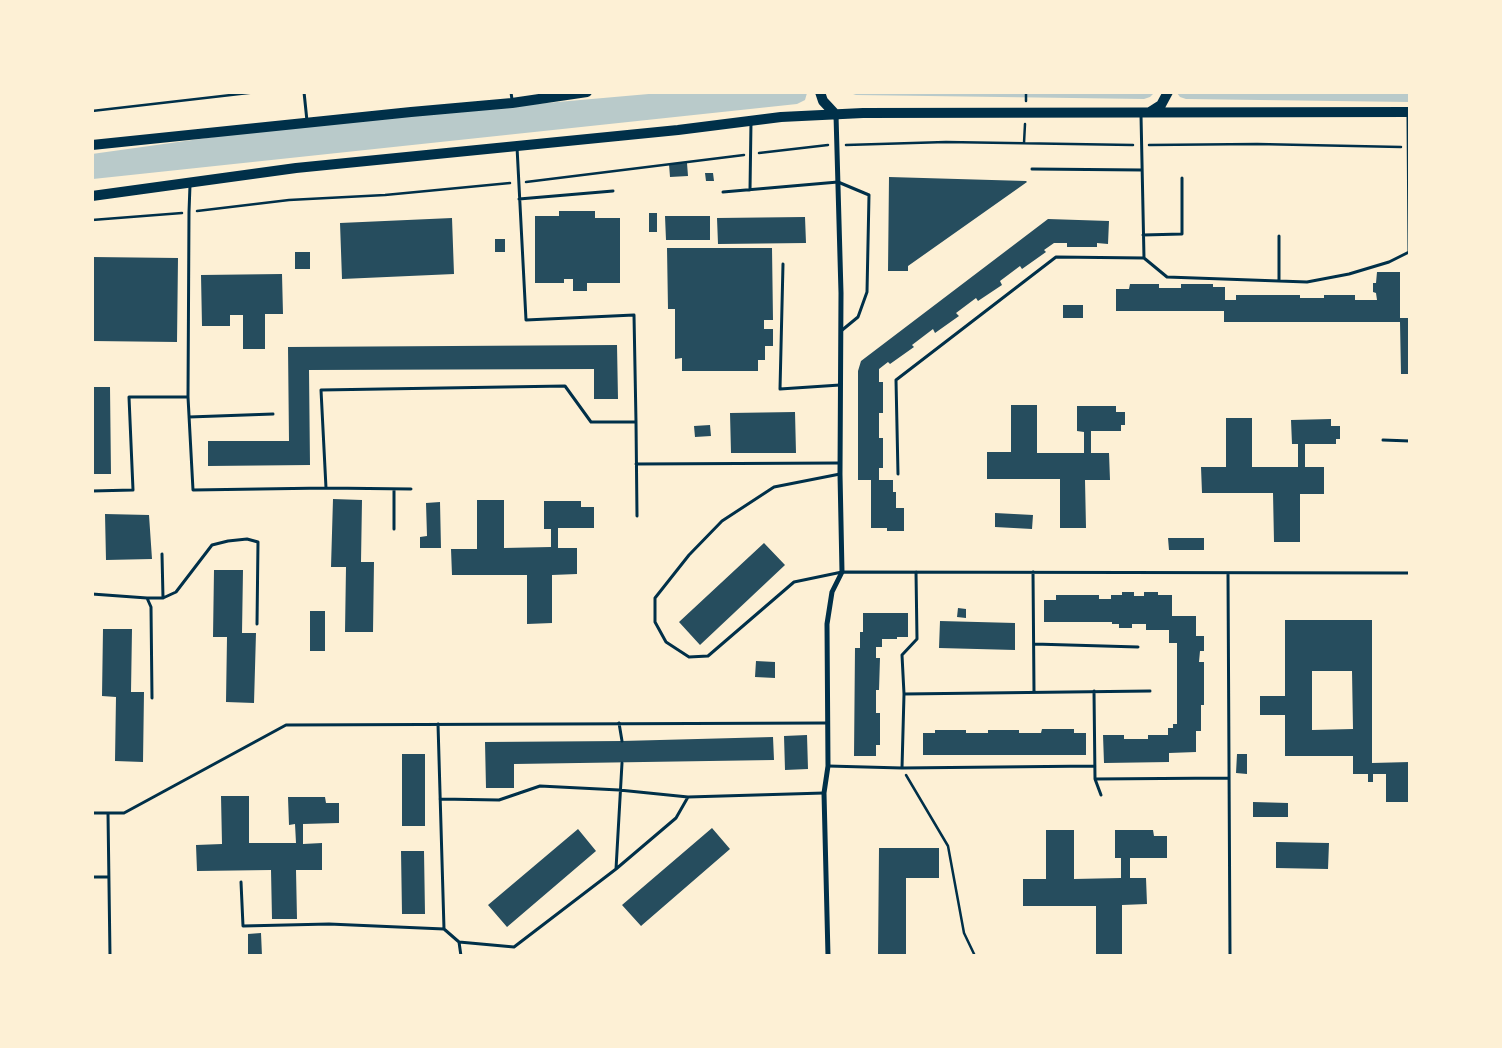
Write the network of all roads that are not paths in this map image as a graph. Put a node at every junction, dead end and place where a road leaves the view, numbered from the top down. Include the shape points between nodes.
1 (304, 92) edge
2 (587, 92) edge
3 (820, 92) edge
4 (1168, 92) edge
5 (512, 98) edge
6 (1145, 112) junction
7 (1409, 112) edge
8 (836, 115) junction
9 (751, 121) junction
10 (307, 124) junction
11 (92, 145) edge
12 (517, 146) junction
13 (1032, 169) dead end
14 (1142, 170) junction
15 (1182, 178) dead end
16 (190, 182) junction
17 (838, 182) junction
18 (1409, 189) edge
19 (750, 190) junction
20 (613, 192) dead end
21 (722, 192) dead end
22 (92, 196) edge
23 (519, 199) junction
24 (1143, 234) junction
25 (1279, 236) dead end
26 (1409, 253) edge
27 (1144, 258) junction
28 (783, 264) dead end
29 (1279, 281) junction
30 (841, 331) junction
31 (840, 386) junction
32 (188, 396) junction
33 (273, 414) dead end
34 (189, 416) junction
35 (636, 422) junction
36 (1383, 440) dead end
37 (1410, 441) edge
38 (840, 463) junction
39 (636, 464) junction
40 (840, 474) junction
41 (898, 474) dead end
42 (326, 488) junction
43 (394, 489) junction
44 (411, 489) dead end
45 (92, 491) edge
46 (637, 516) dead end
47 (394, 529) dead end
48 (162, 554) dead end
49 (842, 572) junction
50 (916, 572) junction
51 (1034, 572) junction
52 (1228, 573) junction
53 (1410, 574) edge
54 (92, 594) edge
55 (147, 598) junction
56 (163, 598) junction
57 (257, 624) dead end
58 (1034, 644) junction
59 (1138, 647) dead end
60 (1094, 691) junction
61 (1150, 691) dead end
62 (1034, 692) junction
63 (904, 694) junction
64 (152, 698) dead end
65 (619, 723) junction
66 (827, 723) junction
67 (438, 724) junction
68 (622, 741) dead end
69 (622, 763) dead end
70 (828, 766) junction
71 (1095, 766) junction
72 (902, 768) junction
73 (1229, 778) junction
74 (1094, 779) junction
75 (619, 790) junction
76 (824, 793) junction
77 (1101, 795) dead end
78 (688, 797) junction
79 (440, 799) junction
80 (92, 812) edge
81 (108, 813) junction
82 (616, 869) junction
83 (92, 877) edge
84 (108, 877) junction
85 (241, 882) dead end
86 (444, 929) junction
87 (460, 942) junction
88 (110, 956) edge
89 (461, 956) edge
90 (828, 956) edge
91 (1230, 956) edge

1 - 10 lane
2 - 5 main road
3 - 8 main road via 823,101
4 - 6 main road via 1161,105
5 - 10 main road
6 - 7 main road
6 - 8 main road
6 - 14 lane
7 - 18 lane
8 - 9 main road
8 - 17 street
9 - 12 main road
9 - 19 lane
10 - 11 main road
12 - 16 main road
12 - 23 lane
13 - 14 lane
14 - 24 lane
15 - 24 lane via 1182,234
16 - 22 main road
16 - 32 lane
17 - 19 lane
17 - 30 street
17 - 30 lane via 869,195 867,292 858,317
18 - 26 lane
19 - 21 lane
20 - 23 lane
23 - 35 lane via 526,320 634,315
24 - 27 lane
25 - 29 lane
26 - 29 lane via 1349,274 1307,282
27 - 29 lane via 1167,277
27 - 41 lane via 1056,257 896,380
28 - 31 lane via 780,389
30 - 31 street
31 - 38 street
32 - 34 lane
32 - 45 lane via 129,397 133,490
33 - 34 lane
34 - 42 lane via 193,490
35 - 39 lane
35 - 42 lane via 591,422 565,386 321,390
36 - 37 lane
38 - 39 lane
38 - 40 street
39 - 46 lane
40 - 49 street
40 - 49 lane via 774,487 722,522 689,555 655,598 655,622 666,642 689,657 708,656 794,582
42 - 43 lane
43 - 44 lane
43 - 47 lane
48 - 56 lane
49 - 50 lane
49 - 66 street via 832,592 827,624
50 - 51 lane
50 - 63 lane via 917,640 902,655
51 - 52 lane
51 - 58 lane
52 - 53 lane
52 - 73 lane
54 - 55 lane
55 - 56 lane
55 - 64 lane via 151,607
56 - 57 lane via 176,592 212,545 228,541 258,542
58 - 59 lane
58 - 62 lane
60 - 61 lane
60 - 62 lane
60 - 71 lane
62 - 63 lane
63 - 72 lane
65 - 66 lane
65 - 67 lane
65 - 68 lane
66 - 70 street
67 - 79 lane
67 - 81 lane via 286,725 124,813
69 - 75 lane
70 - 72 lane
70 - 76 street
71 - 72 lane
71 - 74 lane
73 - 74 lane
73 - 91 lane
74 - 77 lane
75 - 78 lane
75 - 79 lane via 540,786 499,800
75 - 82 lane
76 - 78 lane
76 - 90 street
78 - 82 lane via 676,818
79 - 86 lane
80 - 81 lane
81 - 84 lane
82 - 87 lane via 514,947
83 - 84 lane
84 - 88 lane
85 - 86 lane via 242,926 329,924
86 - 87 lane
87 - 89 lane

